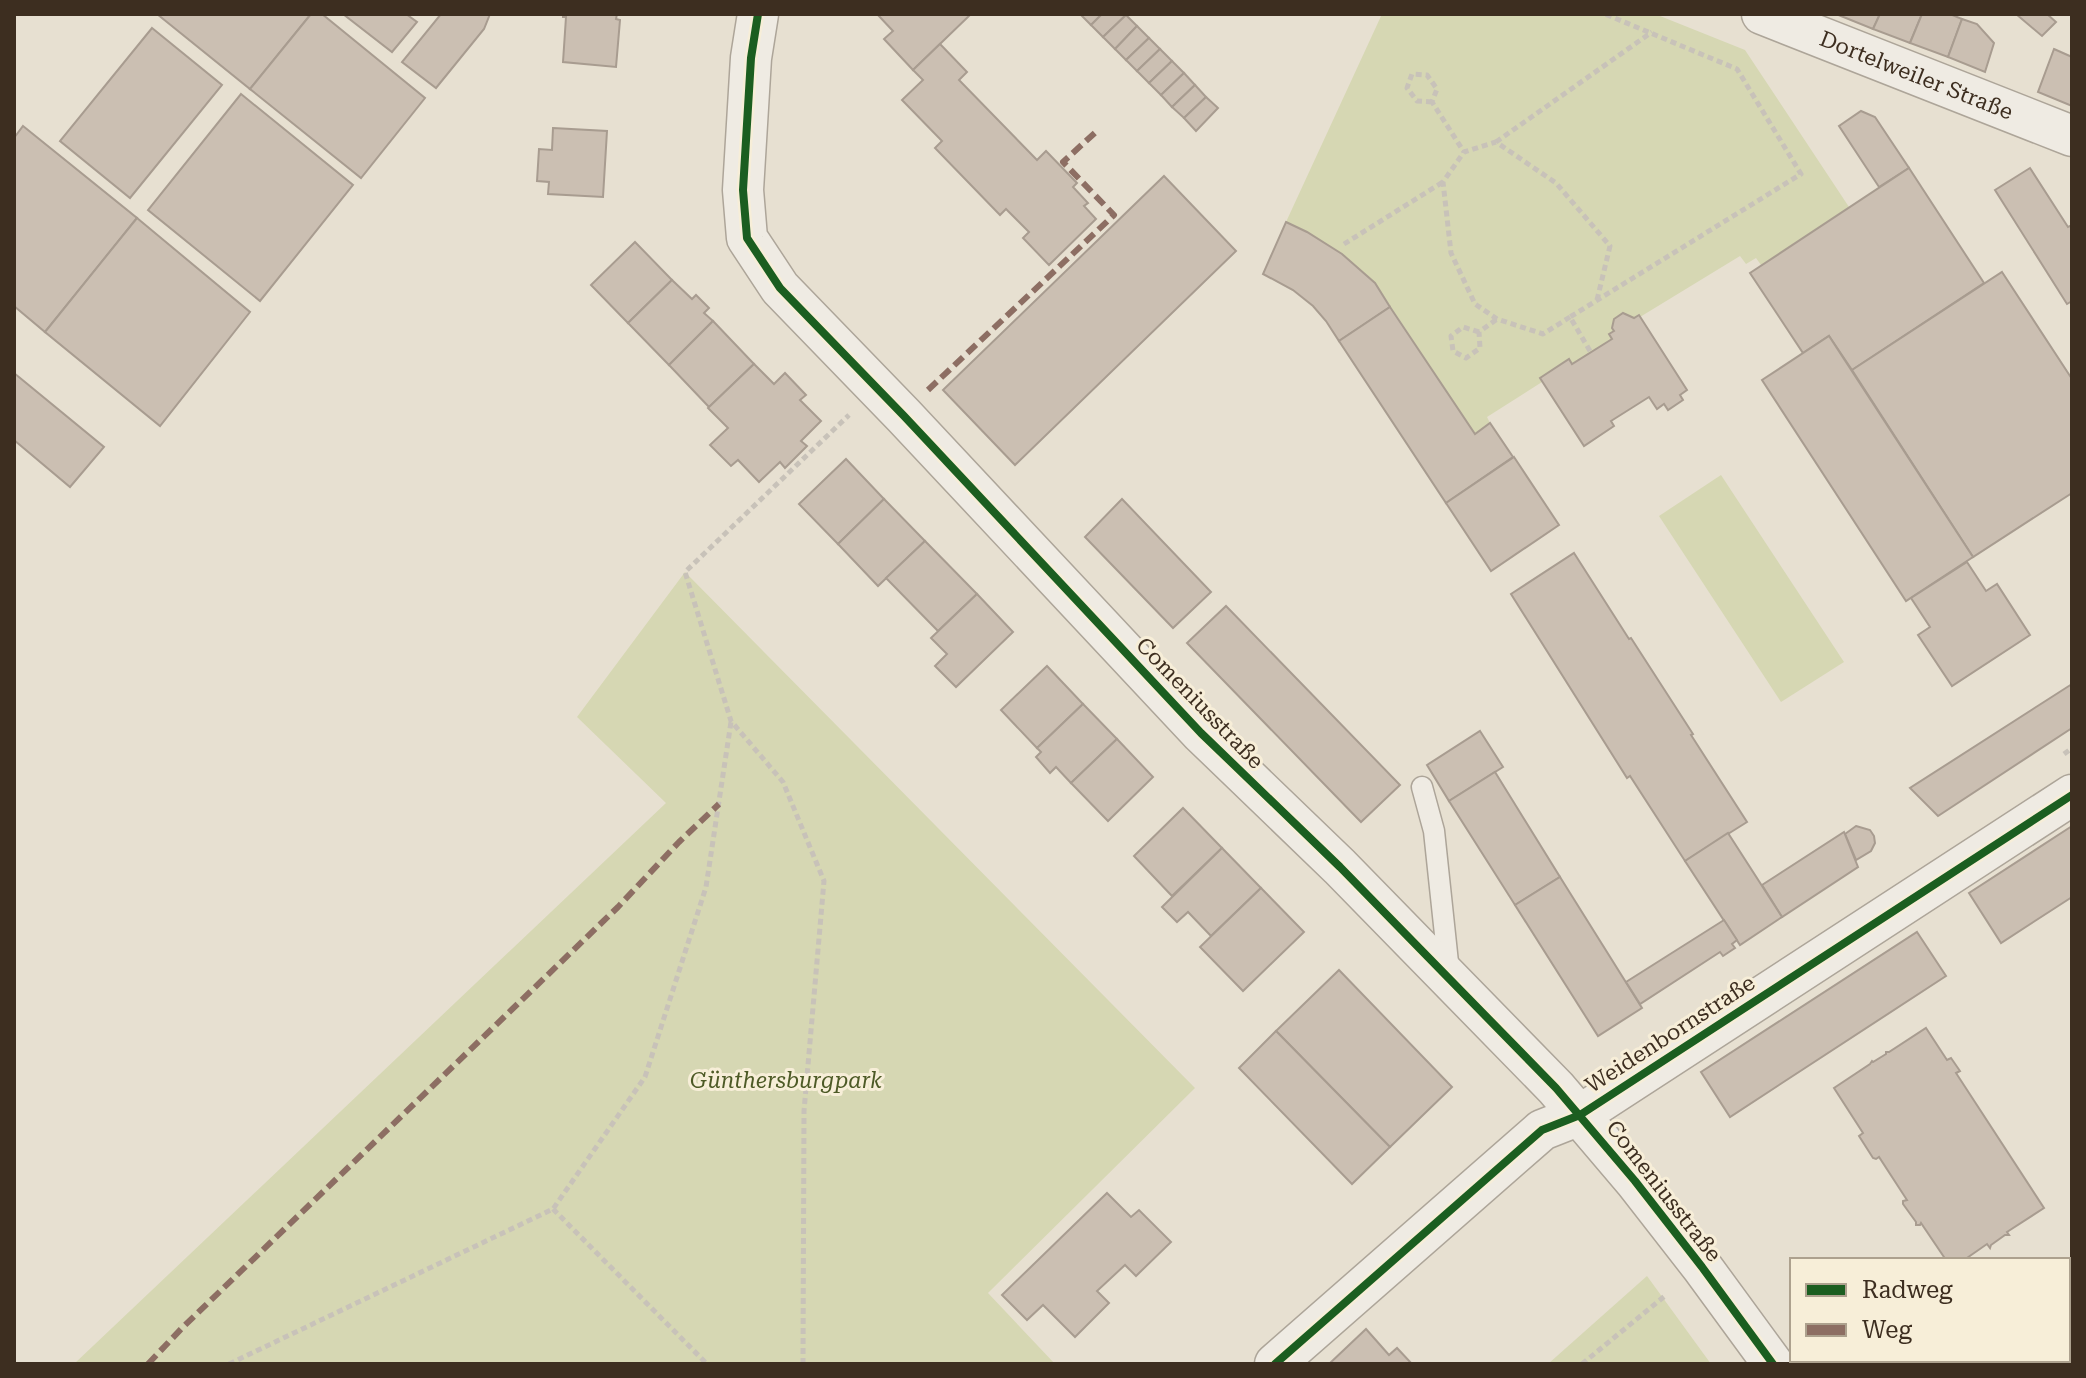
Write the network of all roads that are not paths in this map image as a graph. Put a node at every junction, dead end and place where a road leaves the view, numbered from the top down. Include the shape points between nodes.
1 (758, 14) edge
2 (1762, 14) edge
3 (2072, 136) edge
4 (1422, 787) dead end
5 (2072, 795) edge
6 (1450, 980) junction
7 (1580, 1115) junction
8 (1275, 1364) edge
9 (1773, 1364) edge

1 - 6 street, Comeniusstraße via 743,190 747,238 780,288 1201,733
2 - 3 street, Dortelweiler Straße
4 - 6 lane via 1434,831
5 - 7 street, Weidenbornstraße
6 - 7 street, Comeniusstraße
7 - 8 street, Weidenbornstraße via 1542,1130
7 - 9 street, Comeniusstraße

